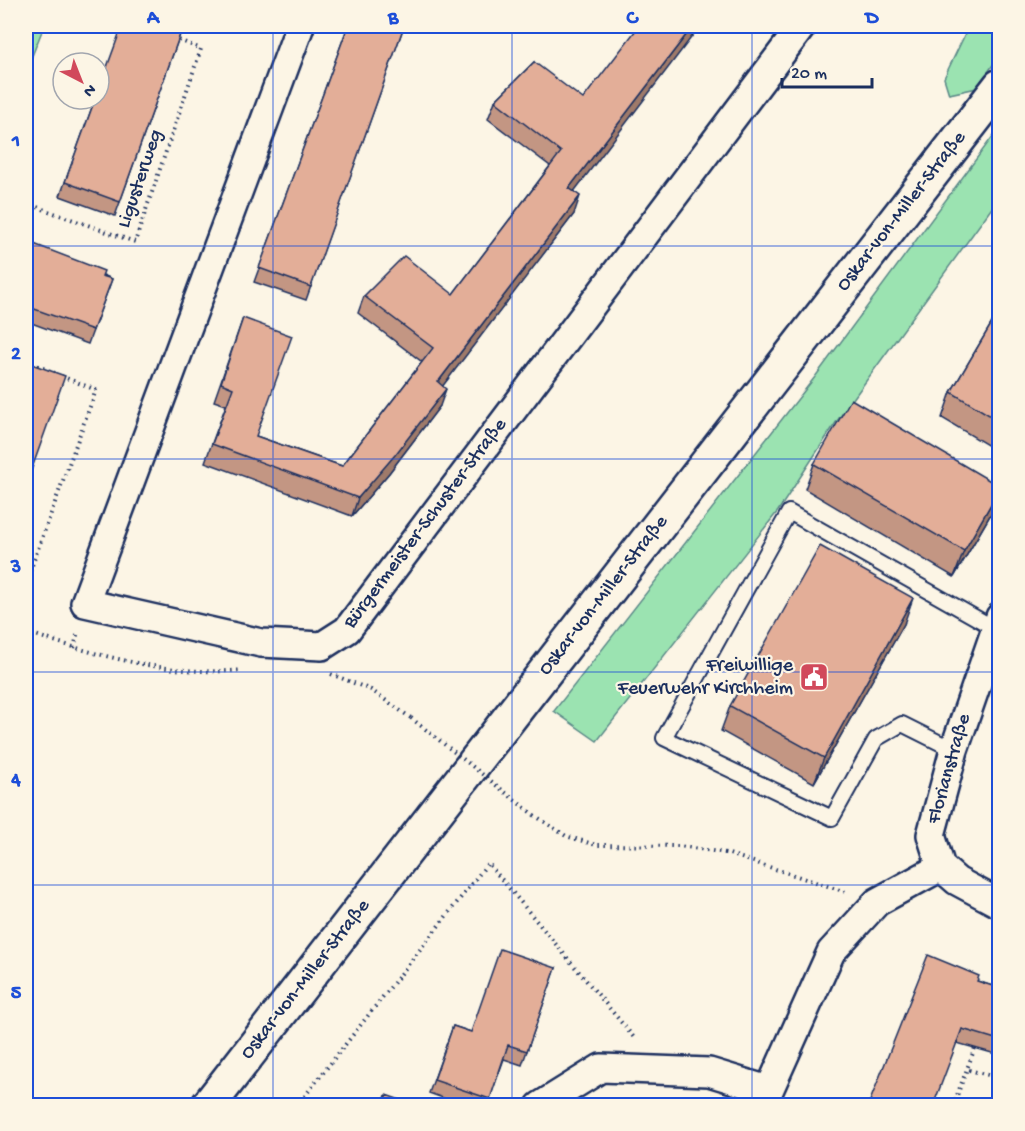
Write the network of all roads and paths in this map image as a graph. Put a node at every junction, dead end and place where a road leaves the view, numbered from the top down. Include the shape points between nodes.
1 (300, 26) edge
2 (802, 26) edge
3 (170, 37) edge
4 (999, 86) edge
5 (26, 203) edge
6 (26, 361) edge
7 (26, 582) edge
8 (997, 622) edge
9 (26, 633) edge
10 (251, 670) dead end
11 (330, 674) dead end
12 (954, 750) junction
13 (941, 867) junction
14 (877, 902) junction
15 (999, 904) edge
16 (999, 973) edge
17 (993, 994) edge
18 (979, 1037) edge
19 (661, 1070) junction
20 (969, 1070) junction
21 (999, 1078) edge
22 (765, 1098) edge
23 (208, 1106) edge
24 (297, 1106) edge
25 (540, 1106) edge
26 (953, 1106) edge

1 - 2 street, Bürgermeister-Schuster-Straße via 85,603 261,643 322,646 347,630
3 - 5 path, Ligusterweg via 201,49 135,242
4 - 23 main road, Oskar-von-Miller-Straße
6 - 7 path via 96,390
8 - 12 street, Florianstraße
8 - 12 lane via 789,512 664,738 832,818 876,739 902,724
9 - 10 path via 170,670
11 - 14 path, bridge via 371,690 534,816 567,836 596,845 679,846 726,853
12 - 13 street, Florianstraße via 931,835
13 - 14 street
13 - 15 street via 957,881
14 - 22 street via 831,952
16 - 17 path
18 - 20 path
19 - 22 street via 709,1072
19 - 24 path via 488,863
19 - 25 street via 601,1068
20 - 21 path
20 - 26 path

